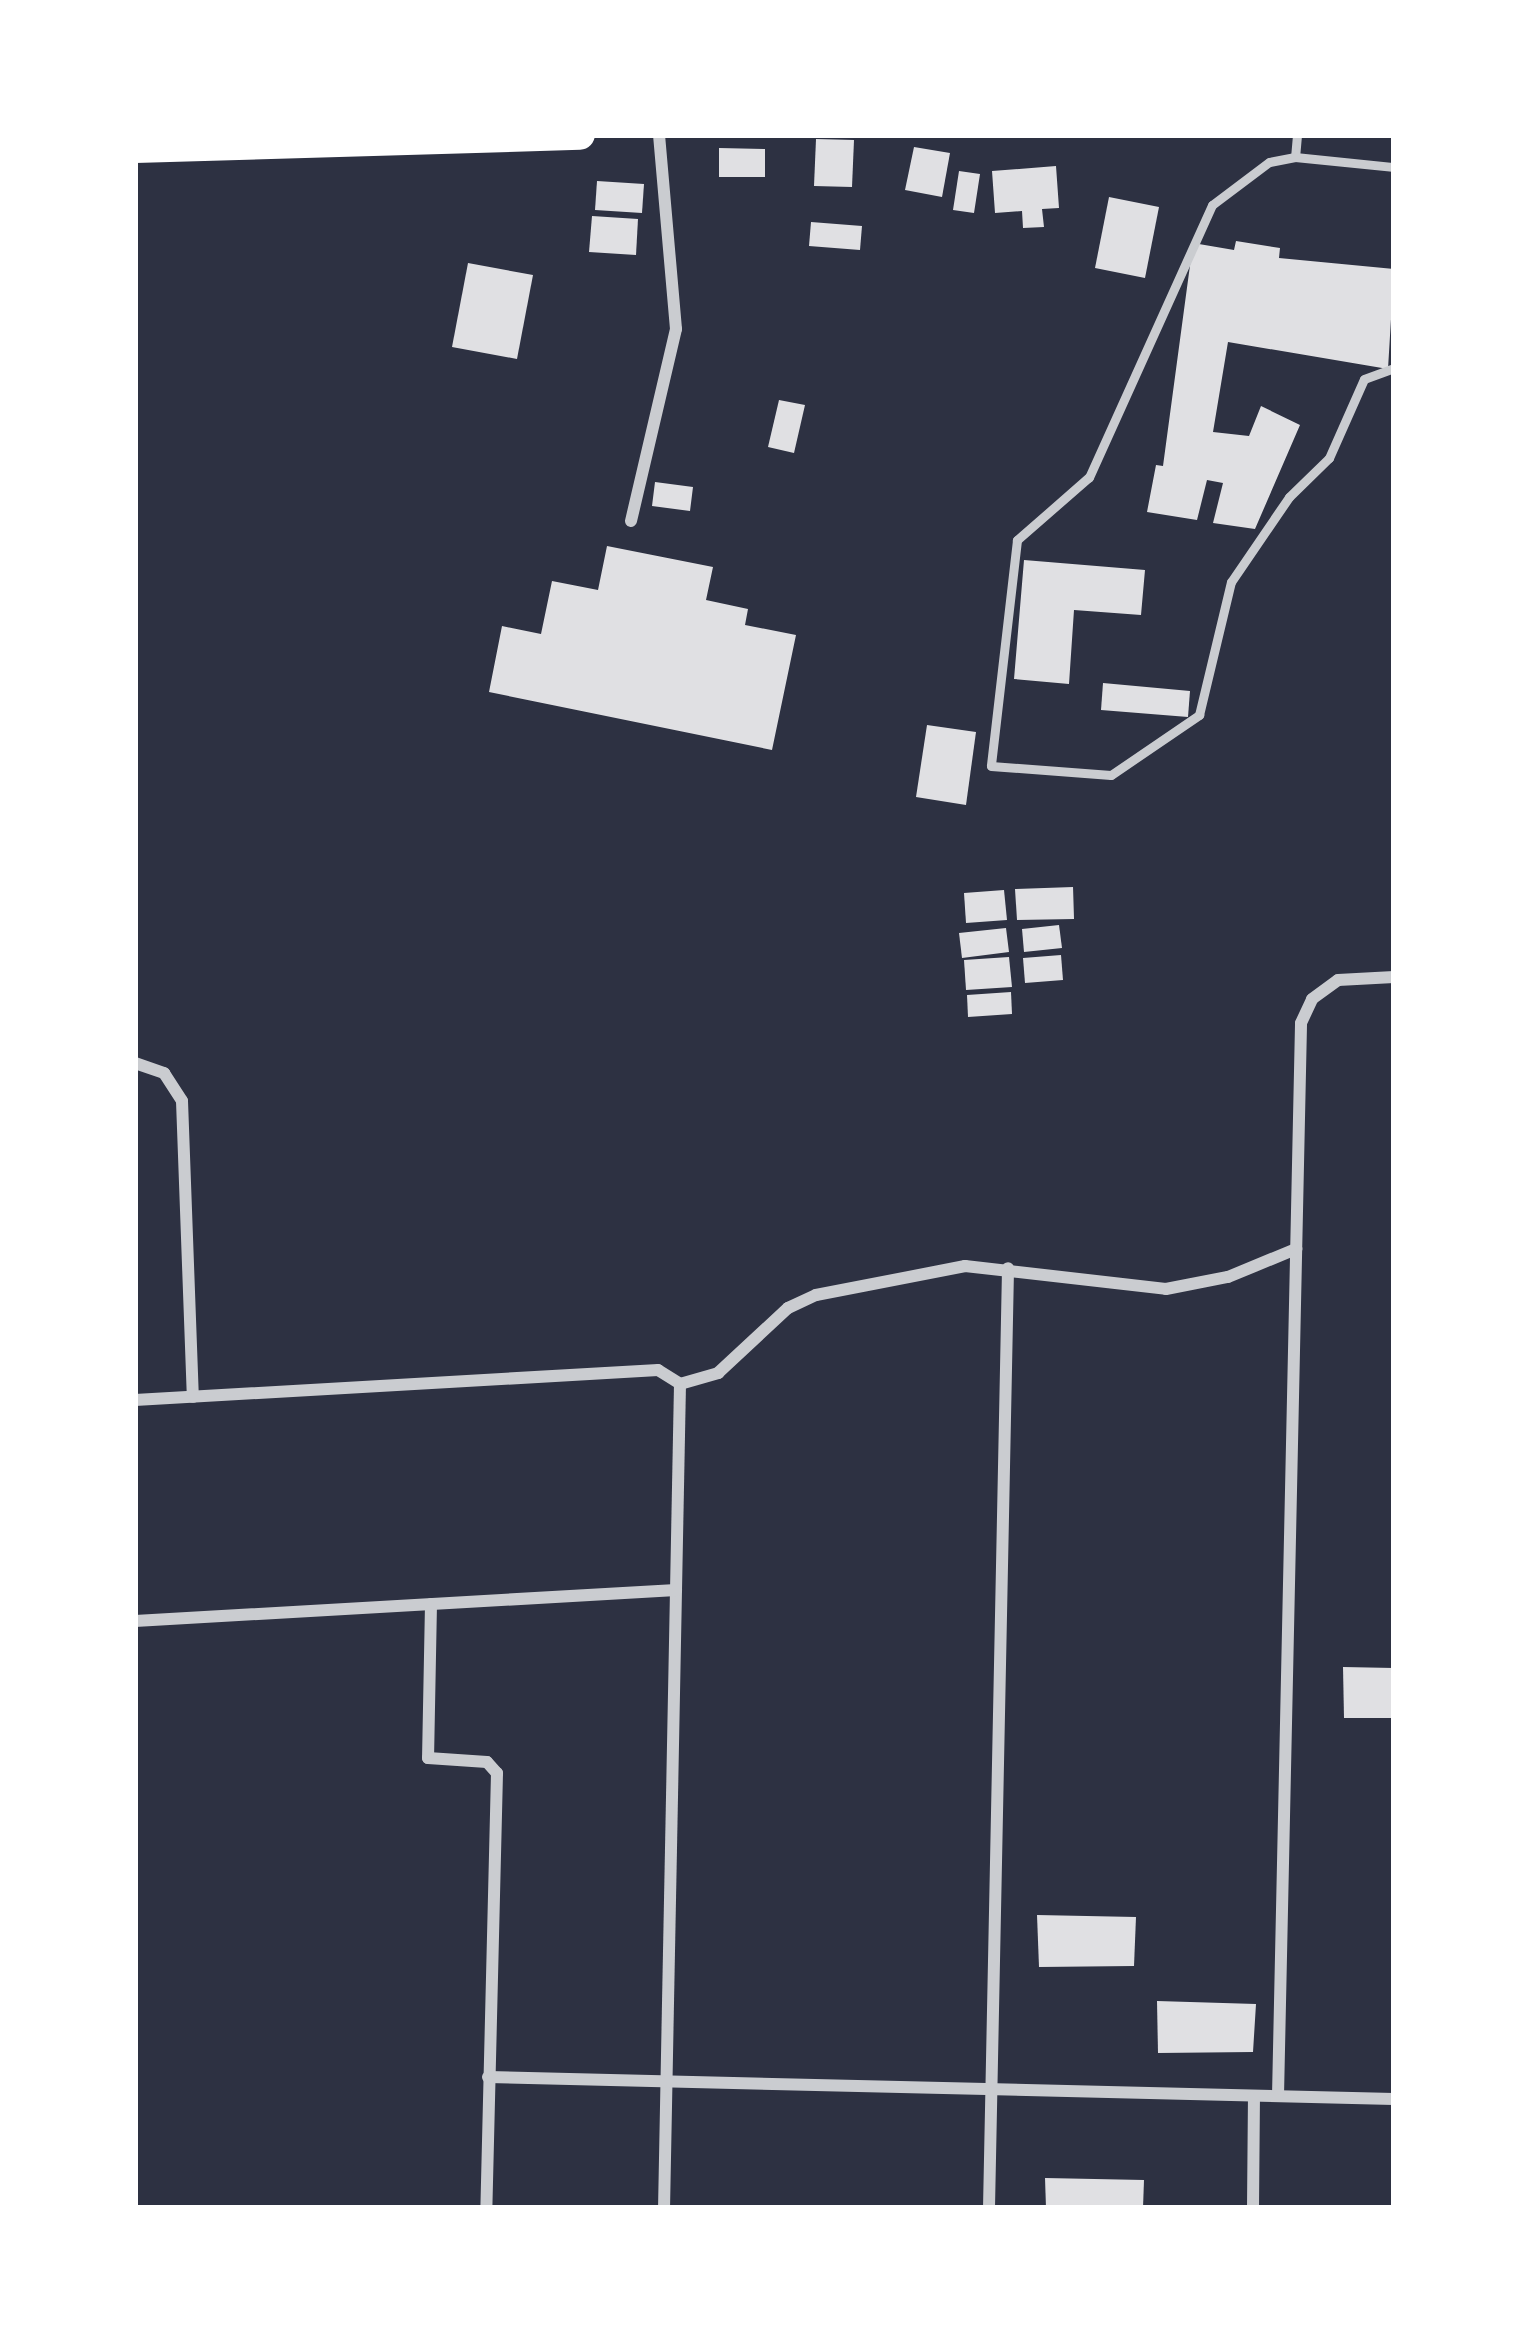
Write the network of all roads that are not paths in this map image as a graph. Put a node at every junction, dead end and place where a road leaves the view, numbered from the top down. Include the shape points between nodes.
1 (580, 135) edge
2 (659, 135) edge
3 (1297, 135) edge
4 (135, 148) edge
5 (1295, 157) junction
6 (1394, 167) edge
7 (1394, 368) edge
8 (631, 521) dead end
9 (1394, 977) edge
10 (135, 1063) edge
11 (1296, 1249) junction
12 (1008, 1268) junction
13 (680, 1384) junction
14 (194, 1397) junction
15 (135, 1400) edge
16 (676, 1590) junction
17 (431, 1604) junction
18 (135, 1621) edge
19 (488, 2077) junction
20 (666, 2084) junction
21 (992, 2090) junction
22 (1254, 2096) junction
23 (1278, 2096) junction
24 (1394, 2098) edge
25 (486, 2208) edge
26 (664, 2208) edge
27 (989, 2208) edge
28 (1253, 2208) edge

1 - 4 main road
2 - 8 street via 676,329
3 - 5 lane
5 - 6 lane
5 - 7 lane via 1269,162 1212,205 1089,477 1017,540 991,766 1112,776 1198,715 1232,582 1289,497 1329,458 1364,380
9 - 11 street via 1338,980 1312,999 1300,1024
10 - 14 street via 164,1073 182,1101
11 - 12 street via 1228,1277 1166,1289
11 - 23 street
12 - 13 street via 965,1266 816,1295 788,1308 718,1373
12 - 21 street
13 - 14 street via 658,1370
13 - 16 street
14 - 15 street
16 - 17 street
16 - 20 street
17 - 18 street
17 - 19 street via 428,1758 487,1762 497,1773
19 - 20 street
19 - 25 street
20 - 21 street
20 - 26 street
21 - 22 street
21 - 27 street
22 - 23 street
22 - 28 street
23 - 24 street

